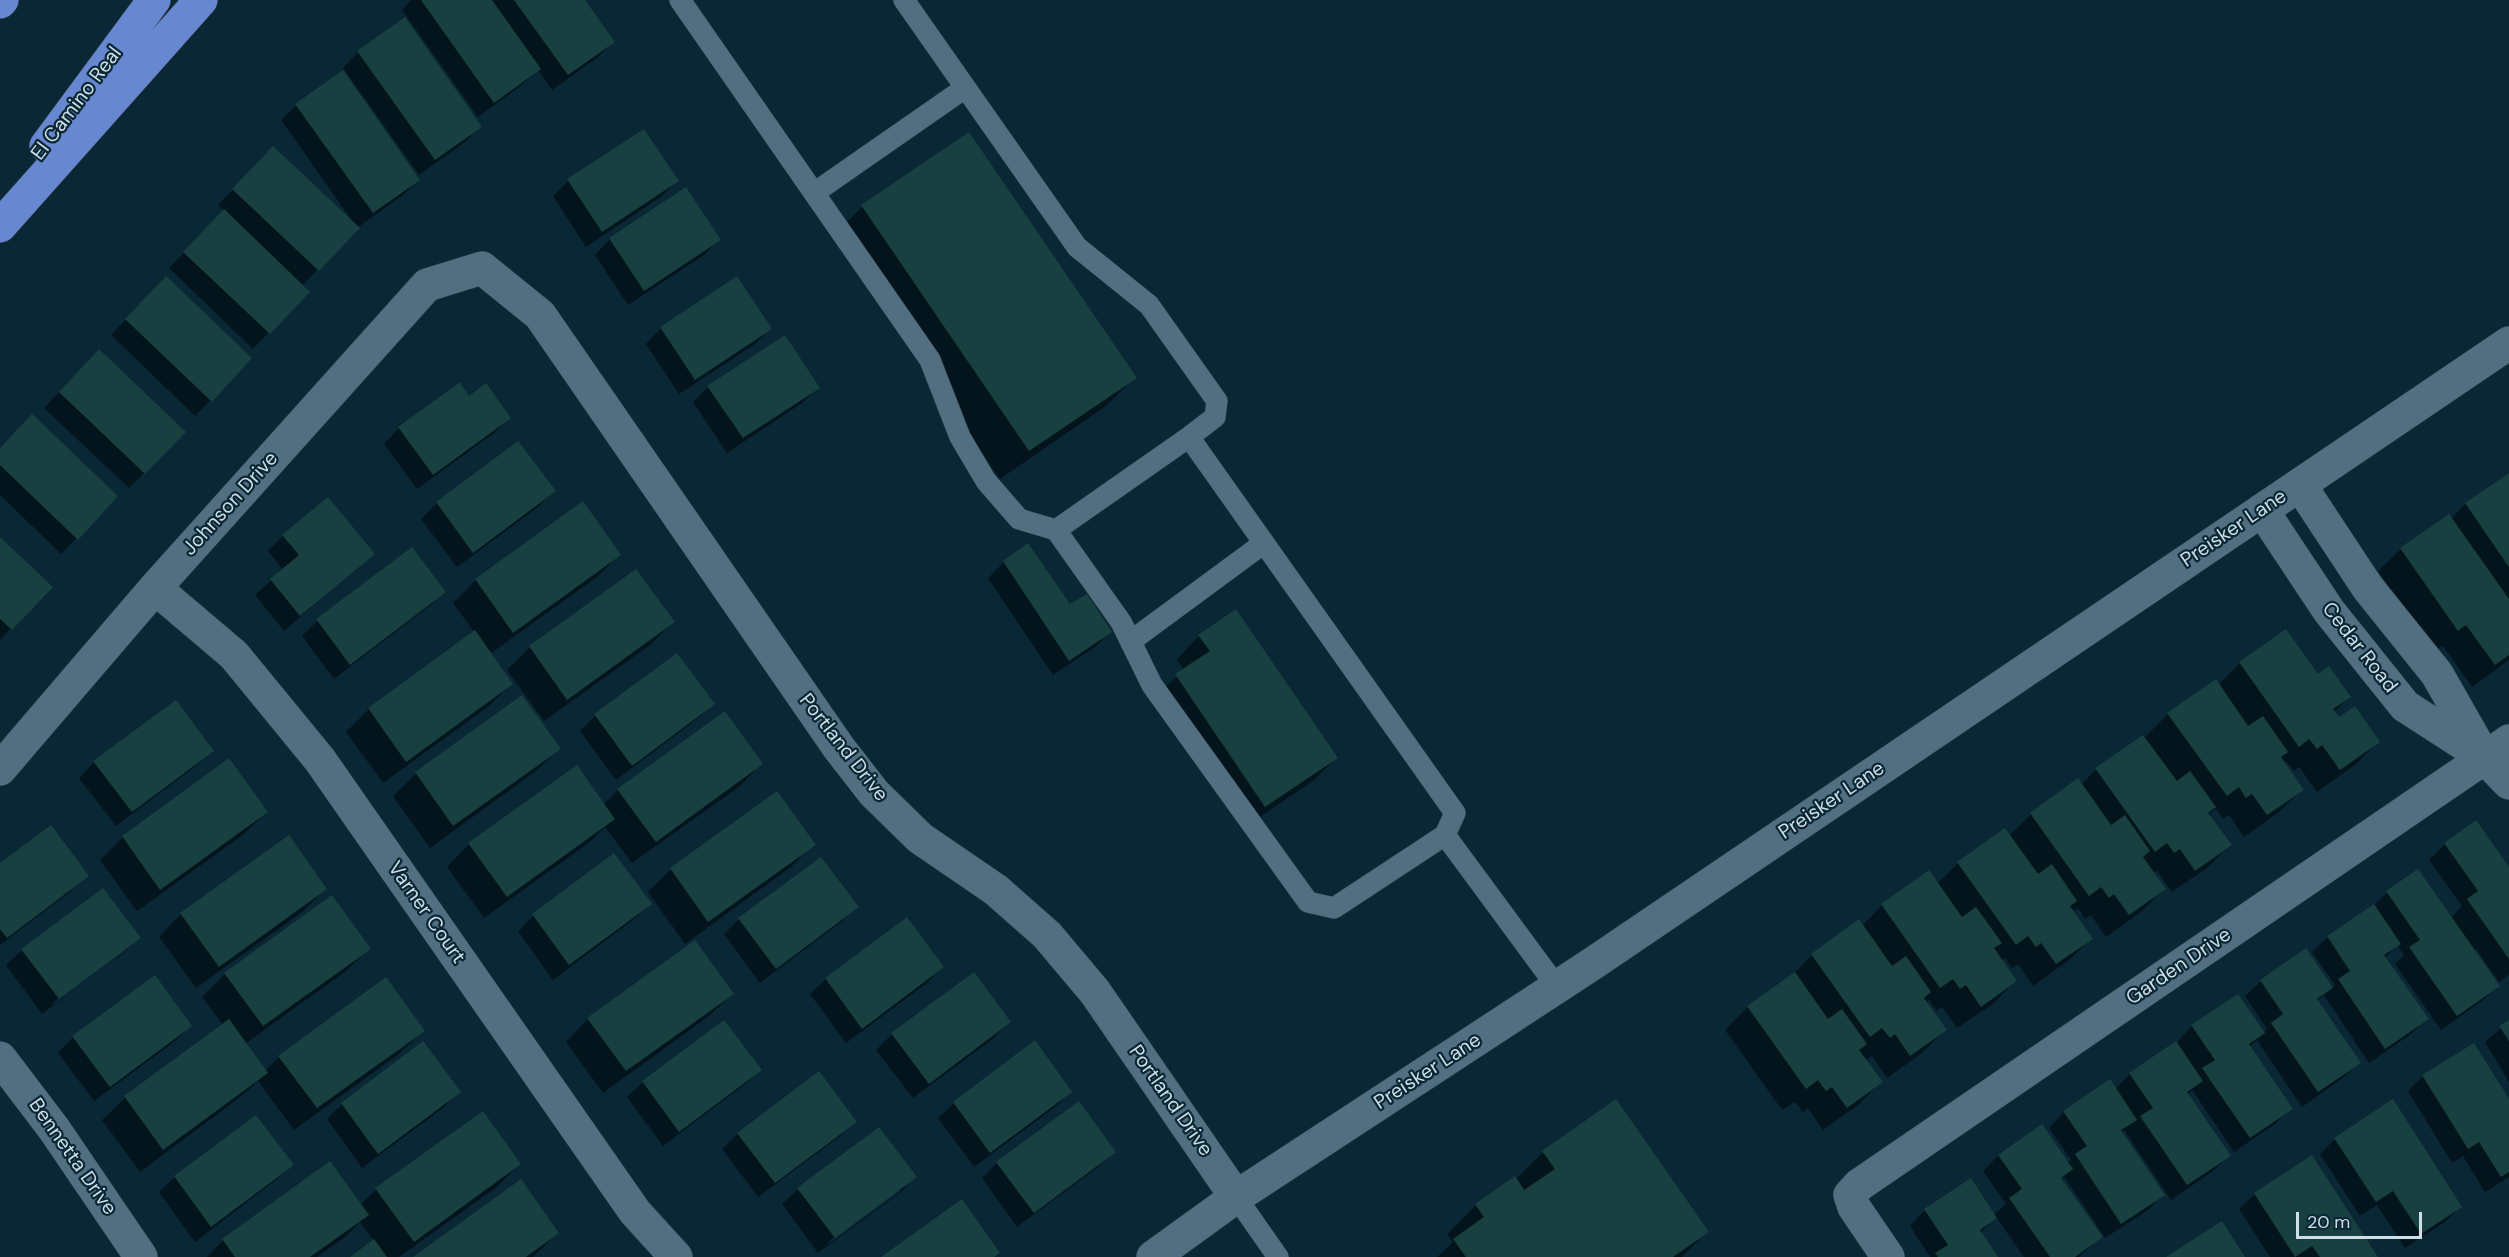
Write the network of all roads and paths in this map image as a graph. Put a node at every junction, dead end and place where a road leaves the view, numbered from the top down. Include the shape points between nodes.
1 (154, 0) edge
2 (201, 0) edge
3 (680, 0) edge
4 (904, 0) edge
5 (966, 88) junction
6 (814, 193) junction
7 (0, 208) edge
8 (0, 226) edge
9 (482, 268) joint
10 (2509, 343) edge
11 (1189, 437) junction
12 (2300, 485) junction
13 (2262, 510) junction
14 (1056, 530) junction
15 (1264, 543) junction
16 (155, 588) junction
17 (1131, 641) junction
18 (2497, 749) edge
19 (0, 769) edge
20 (2509, 783) edge
21 (1445, 835) junction
22 (1557, 987) junction
23 (0, 1058) edge
24 (1236, 1197) junction
25 (141, 1257) edge
26 (676, 1257) edge
27 (1153, 1257) edge
28 (1278, 1257) edge
29 (1888, 1257) edge

1 - 7 highway, El Camino Real
2 - 8 highway
3 - 6 lane
4 - 5 lane
5 - 6 lane
5 - 11 lane via 1077,247 1149,305 1217,401 1215,417
6 - 14 lane via 930,360 960,437 986,481 1020,519
9 - 16 street, Johnson Drive via 427,285
9 - 24 street, Portland Drive via 540,315 838,748 874,793 920,838 996,890 1047,936 1095,992
10 - 12 street, Preisker Lane
11 - 14 lane
11 - 15 lane
12 - 13 street, Preisker Lane
12 - 18 street, Cedar Road via 2368,588
13 - 18 street, Cedar Road via 2330,611 2405,706
13 - 22 street, Preisker Lane
14 - 17 lane
15 - 17 lane
15 - 21 lane via 1455,813
16 - 19 street, Johnson Drive
16 - 26 street, Varner Court via 234,655 320,760 635,1212
17 - 21 lane via 1152,685 1308,902 1334,908
18 - 20 street, Cedar Road
18 - 29 street, Garden Drive via 1859,1185 1850,1195 1854,1207
21 - 22 lane
22 - 24 street, Preisker Lane
23 - 25 street, Bennetta Drive via 54,1129
24 - 27 street, Preisker Lane
24 - 28 lane

